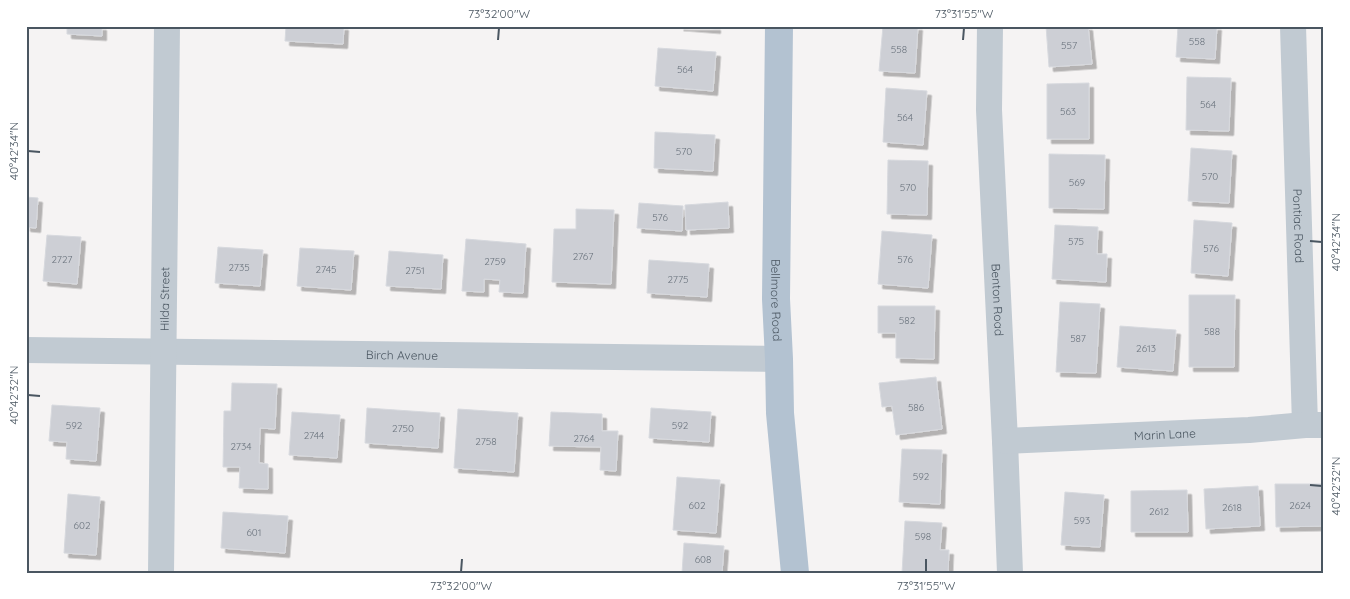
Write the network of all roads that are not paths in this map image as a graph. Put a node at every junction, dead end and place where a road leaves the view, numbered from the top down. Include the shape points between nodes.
1 (167, 26) edge
2 (779, 26) edge
3 (990, 26) edge
4 (1293, 26) edge
5 (26, 350) edge
6 (164, 351) junction
7 (779, 359) junction
8 (1314, 425) edge
9 (1005, 441) junction
10 (161, 573) edge
11 (795, 573) edge
12 (1010, 573) edge

1 - 6 street, Hilda Street
2 - 7 main road, Bellmore Road via 776,299
3 - 9 street, Benton Road via 989,110
4 - 8 street, Pontiac Road
5 - 6 street, Birch Avenue
6 - 7 street, Birch Avenue
6 - 10 street, Hilda Street
7 - 11 main road, Bellmore Road via 780,413
8 - 9 street, Marin Lane
9 - 12 street, Benton Road

